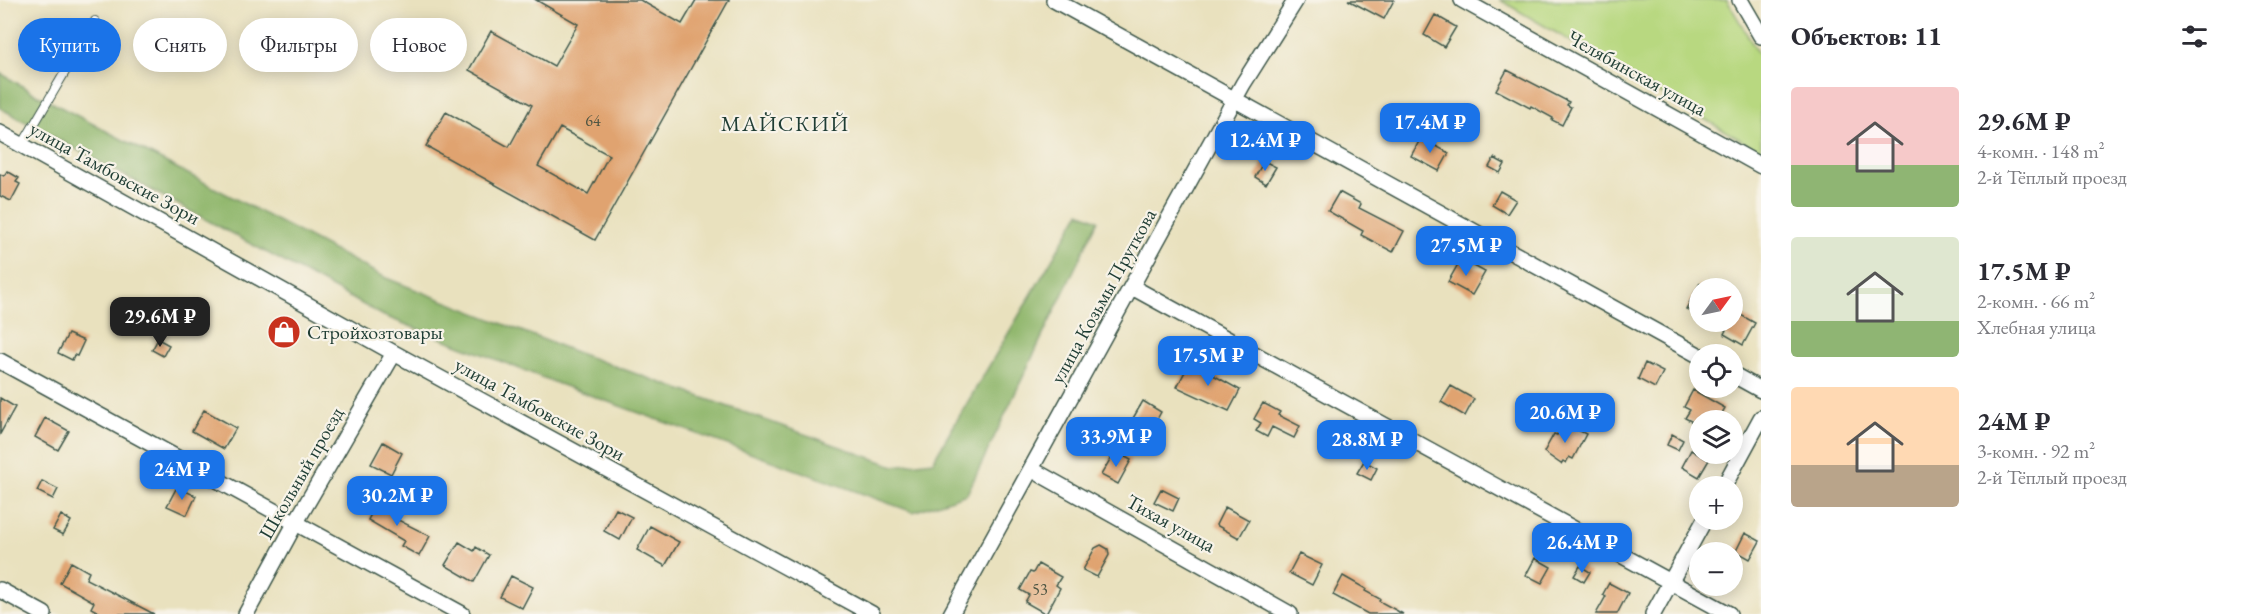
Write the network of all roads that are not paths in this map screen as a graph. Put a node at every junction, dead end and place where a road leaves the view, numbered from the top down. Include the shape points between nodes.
1 (1054, 0) edge
2 (1296, 0) edge
3 (1462, 0) edge
4 (1740, 0) edge
5 (1761, 36) edge
6 (65, 72) edge
7 (1235, 100) junction
8 (0, 133) edge
9 (22, 145) junction
10 (1761, 166) edge
11 (1132, 287) junction
12 (1689, 350) edge
13 (394, 353) junction
14 (0, 361) edge
15 (1743, 380) edge
16 (1761, 390) edge
17 (1761, 418) edge
18 (1031, 469) junction
19 (1729, 476) edge
20 (296, 522) junction
21 (1700, 530) edge
22 (1670, 582) junction
23 (0, 590) edge
24 (44, 614) edge
25 (246, 614) edge
26 (462, 614) edge
27 (872, 614) edge
28 (951, 614) edge
29 (1290, 614) edge
30 (1653, 614) edge
31 (1729, 614) edge

1 - 7 street
2 - 7 street, улица Козьмы Пруткова
3 - 10 street, Челябинская улица
4 - 5 street
6 - 9 lane
7 - 11 street, улица Козьмы Пруткова
7 - 12 street
8 - 9 street, улица Тамбовские Зори
9 - 13 street, улица Тамбовские Зори
11 - 18 street, улица Козьмы Пруткова
11 - 22 street
13 - 20 street, Школьный проезд
13 - 27 street, улица Тамбовские Зори
14 - 20 street
15 - 16 street
17 - 19 street
18 - 28 street, улица Козьмы Пруткова
18 - 29 street, Тихая улица
20 - 25 street, Школьный проезд
20 - 26 street
21 - 22 street
22 - 30 street
22 - 31 street
23 - 24 street

